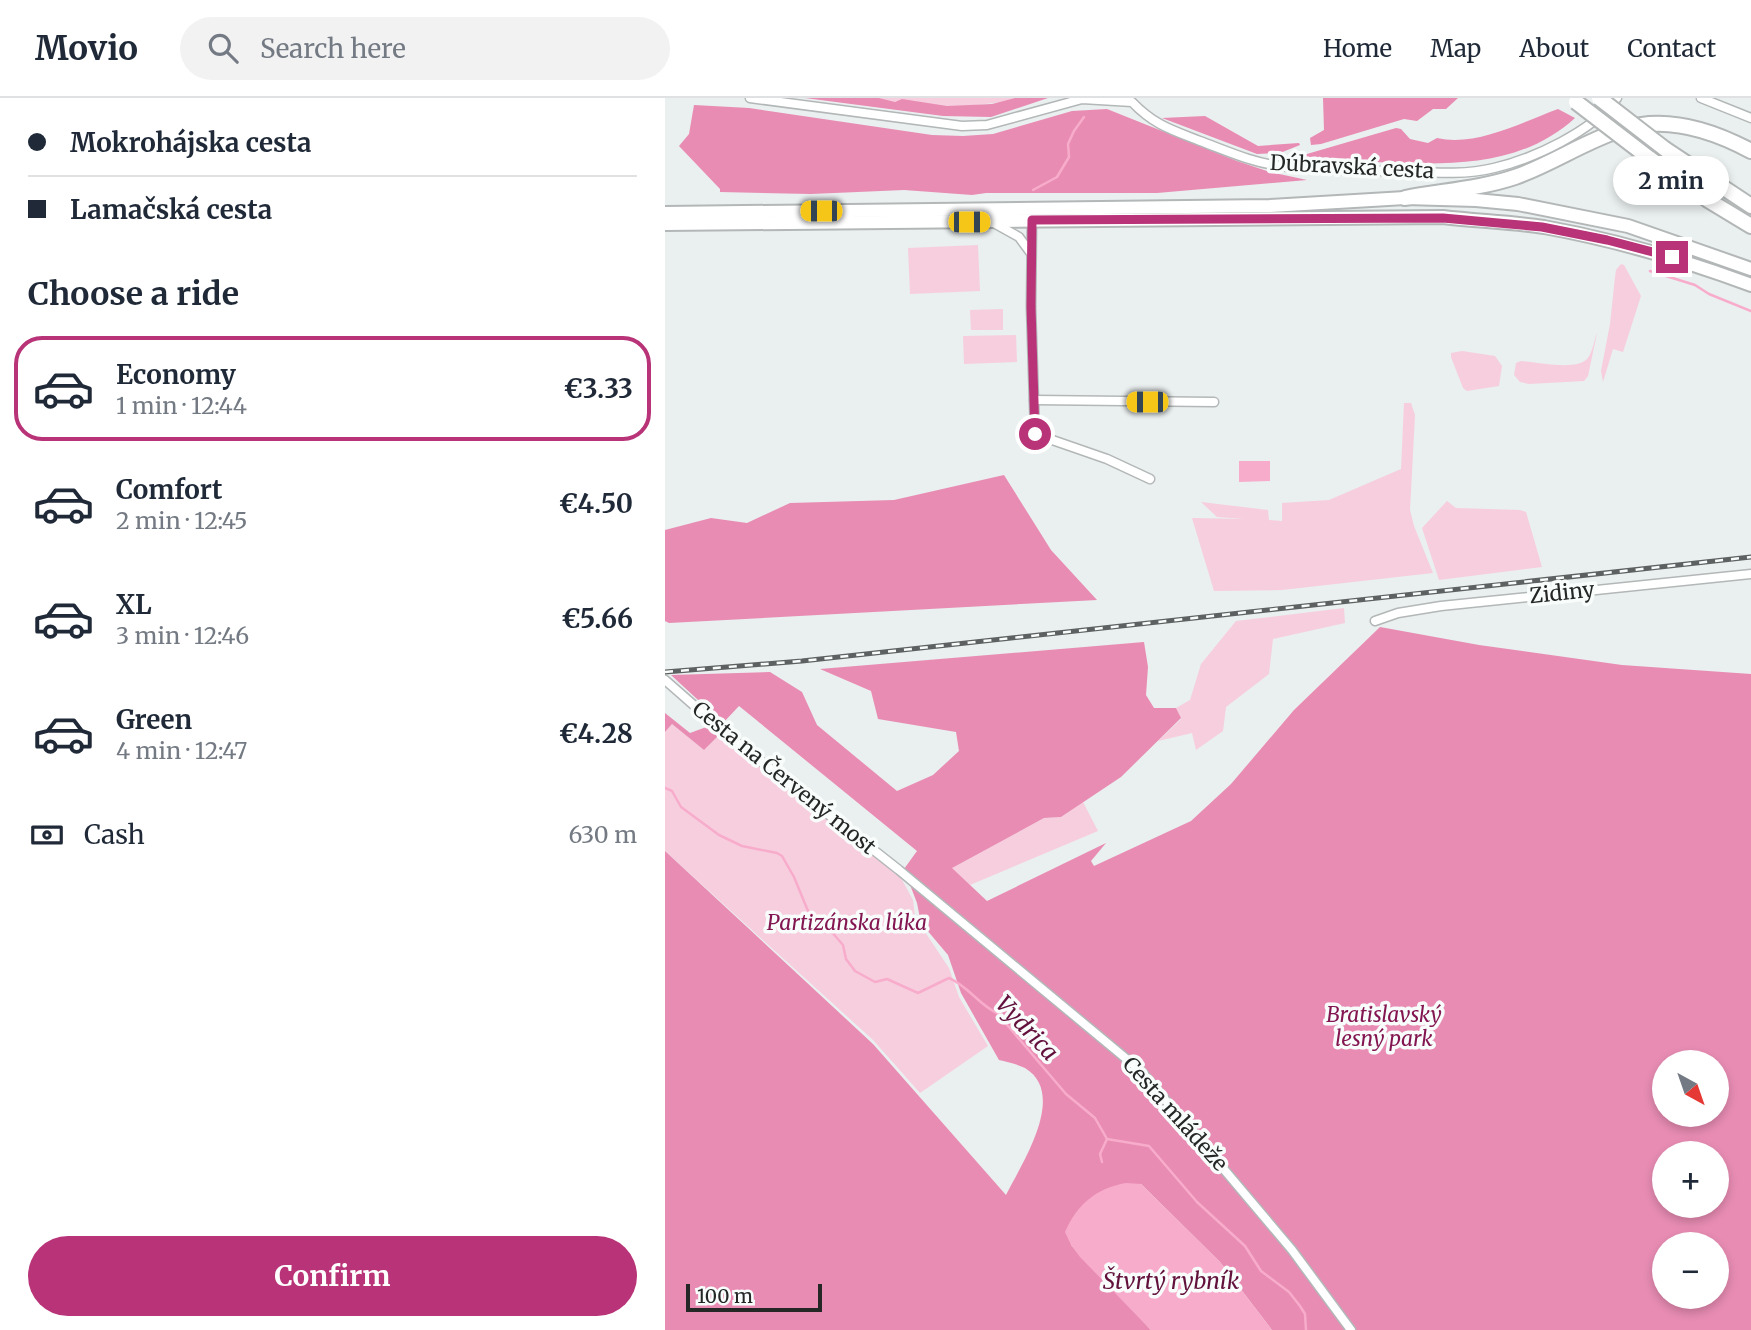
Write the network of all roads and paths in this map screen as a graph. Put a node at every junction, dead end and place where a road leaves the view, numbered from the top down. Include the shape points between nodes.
1 (750, 98) edge
2 (1599, 98) edge
3 (1617, 98) edge
4 (1701, 98) edge
5 (1573, 100) edge
6 (1751, 118) edge
7 (1751, 151) edge
8 (1405, 198) junction
9 (1751, 206) edge
10 (665, 213) edge
11 (1029, 214) junction
12 (992, 222) junction
13 (665, 224) edge
14 (1751, 226) edge
15 (1031, 256) junction
16 (1751, 269) edge
17 (1751, 285) edge
18 (1034, 400) junction
19 (1214, 402) dead end
20 (1150, 479) dead end
21 (1751, 574) edge
22 (1375, 621) dead end
23 (665, 680) edge
24 (904, 874) joint
25 (1351, 1330) edge

1 - 3 street, Dúbravská cesta via 962,126 987,125 1082,99 1132,102 1161,125 1267,163 1470,172 1515,162 1553,145 1589,125
2 - 9 highway, bridge
4 - 6 street
5 - 14 highway, bridge via 1708,200
7 - 8 highway via 1719,135 1682,125 1644,125 1615,132 1511,178
8 - 11 main road
8 - 16 main road via 1497,202 1596,219 1664,237
10 - 11 main road
11 - 12 main road
11 - 15 street
11 - 17 main road via 1455,219 1542,227 1672,257
12 - 13 main road
12 - 15 street via 1021,239
15 - 18 street
18 - 19 street
18 - 20 street via 1035,434
21 - 22 street, Zidiny via 1441,606
23 - 24 street, Cesta na Červený most
24 - 25 street, Cesta mládeže via 1141,1071 1292,1250

